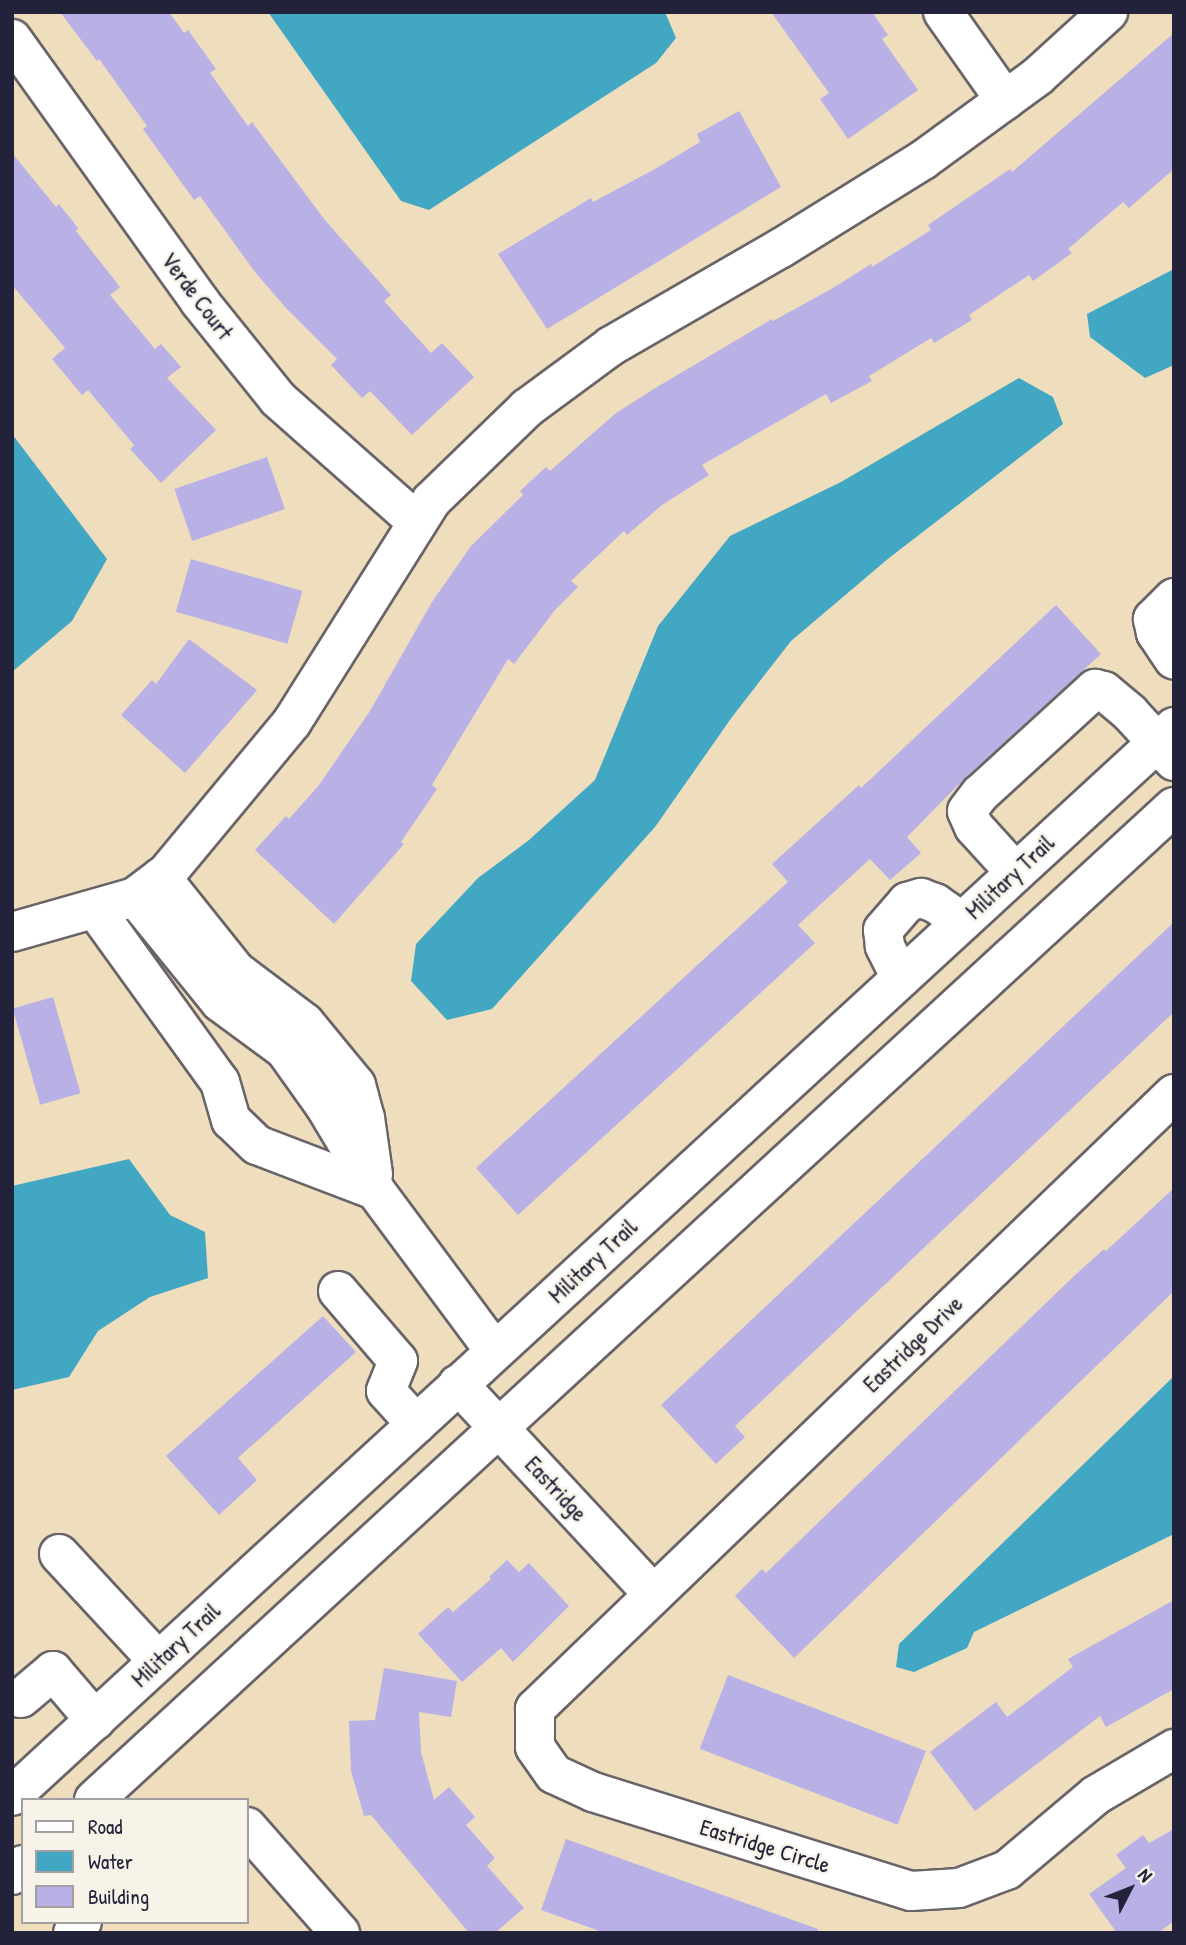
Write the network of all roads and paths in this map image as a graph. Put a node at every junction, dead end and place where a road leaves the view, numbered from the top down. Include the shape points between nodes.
1 (943, 12) edge
2 (1108, 12) edge
3 (12, 39) edge
4 (1005, 100) junction
5 (417, 522) junction
6 (1174, 598) edge
7 (1174, 660) edge
8 (1168, 743) edge
9 (1174, 807) edge
10 (1015, 873) junction
11 (148, 887) junction
12 (95, 909) junction
13 (962, 922) junction
14 (12, 932) edge
15 (901, 978) junction
16 (1174, 1094) edge
17 (375, 1190) junction
18 (338, 1291) dead end
19 (494, 1350) junction
20 (458, 1384) junction
21 (416, 1424) junction
22 (500, 1429) junction
23 (59, 1554) dead end
24 (652, 1593) junction
25 (158, 1661) junction
26 (20, 1698) dead end
27 (95, 1720) junction
28 (1174, 1749) edge
29 (12, 1796) edge
30 (96, 1798) edge
31 (248, 1828) edge
32 (340, 1933) edge

1 - 4 street
2 - 4 street
3 - 5 street, Verde Court via 200,302 278,399
4 - 5 street via 923,160 611,346 527,408 430,501
5 - 11 street via 292,722 244,783
6 - 7 street via 1153,619 1156,634
8 - 10 street, Military Trail
8 - 10 street via 1104,691 1095,689 967,811 974,827
9 - 22 street
10 - 13 street, Military Trail
11 - 12 street
11 - 17 street via 220,1002 285,1050
12 - 14 street
12 - 17 street via 220,1082 231,1120 257,1145
13 - 15 street, Military Trail
13 - 15 street via 935,903 921,898 907,902 883,930 885,946
15 - 19 street, Military Trail
16 - 24 street, Eastridge Drive
17 - 19 street
18 - 21 street via 398,1361 386,1391
19 - 20 street, Military Trail
20 - 21 street, Military Trail
20 - 22 street, Eastridge
21 - 25 street, Military Trail
22 - 24 street, Eastridge
22 - 30 street
23 - 25 street
24 - 28 street, Eastridge Circle via 535,1709 535,1747 554,1774 593,1793 911,1891 959,1888 1007,1870 1096,1795
25 - 27 street, Military Trail
26 - 27 street via 53,1671
27 - 29 street, Military Trail
31 - 32 street

